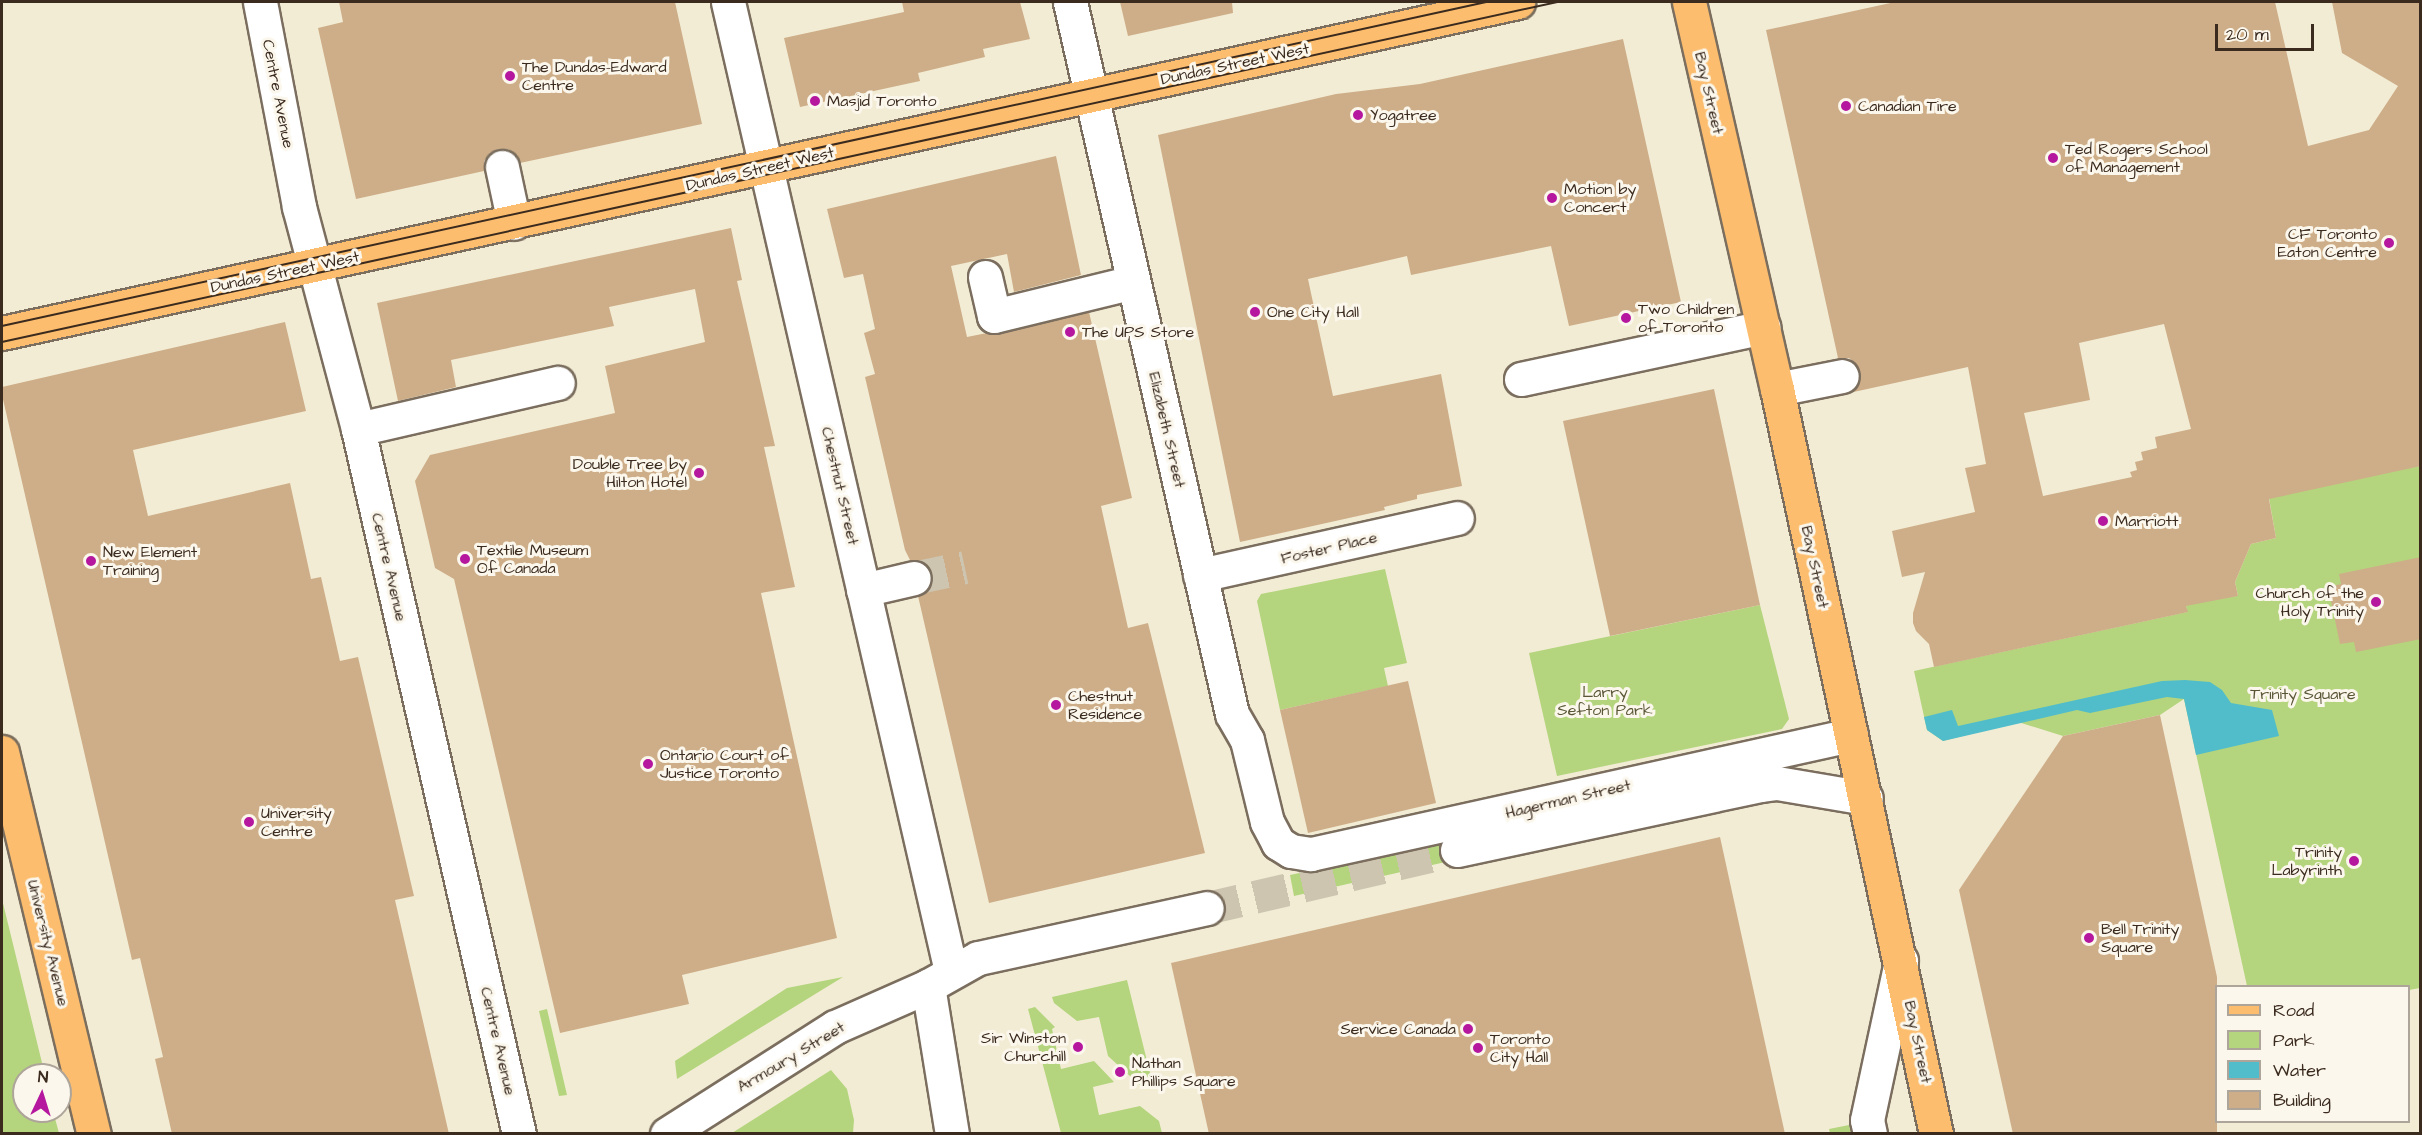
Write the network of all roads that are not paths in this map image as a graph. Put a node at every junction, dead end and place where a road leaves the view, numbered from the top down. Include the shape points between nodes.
1 (260, 2) edge
2 (728, 2) edge
3 (1070, 2) edge
4 (1518, 2) edge
5 (1689, 2) edge
6 (1091, 95) junction
7 (767, 167) junction
8 (502, 168) dead end
9 (514, 222) junction
10 (316, 266) junction
11 (985, 277) dead end
12 (1133, 282) junction
13 (1763, 327) junction
14 (2, 333) edge
15 (1842, 376) dead end
16 (1521, 380) dead end
17 (558, 383) dead end
18 (1778, 389) junction
19 (357, 429) junction
20 (1457, 518) dead end
21 (1200, 575) junction
22 (914, 579) tunnel mouth
23 (863, 590) junction
24 (1851, 735) junction
25 (2, 752) edge
26 (1866, 798) junction
27 (1285, 849) joint
28 (1457, 850) tunnel mouth
29 (1206, 908) tunnel mouth
30 (1901, 961) junction
31 (940, 979) junction
32 (94, 1134) edge
33 (519, 1134) edge
34 (667, 1134) edge
35 (952, 1134) edge
36 (1870, 1134) edge
37 (1936, 1134) edge

1 - 10 street, Centre Avenue via 300,207
2 - 7 street, Chestnut Street
3 - 6 street, Elizabeth Street
4 - 6 main road, Dundas Street West
5 - 13 main road, Bay Street
6 - 7 main road, Dundas Street West
6 - 12 street, Elizabeth Street
7 - 9 main road, Dundas Street West
7 - 23 street, Chestnut Street
8 - 9 street
9 - 10 main road, Dundas Street West
10 - 14 main road, Dundas Street West
10 - 19 street, Centre Avenue
11 - 12 street via 994,316
12 - 21 street, Elizabeth Street
13 - 16 street
13 - 18 main road, Bay Street
15 - 18 street
17 - 19 street
18 - 24 main road, Bay Street
19 - 33 street, Centre Avenue
20 - 21 street, Foster Place
21 - 27 street, Elizabeth Street via 1232,714 1247,740 1270,831
22 - 23 street
23 - 31 street, Chestnut Street
24 - 26 main road, Bay Street
24 - 27 street, Hagerman Street via 1311,854
25 - 32 main road, University Avenue
26 - 28 street via 1768,784
26 - 30 main road, Bay Street
29 - 31 street, Armoury Street via 978,958
30 - 36 street via 1867,1120
30 - 37 main road, Bay Street
31 - 34 street, Armoury Street via 835,1027
31 - 35 street, Chestnut Street

